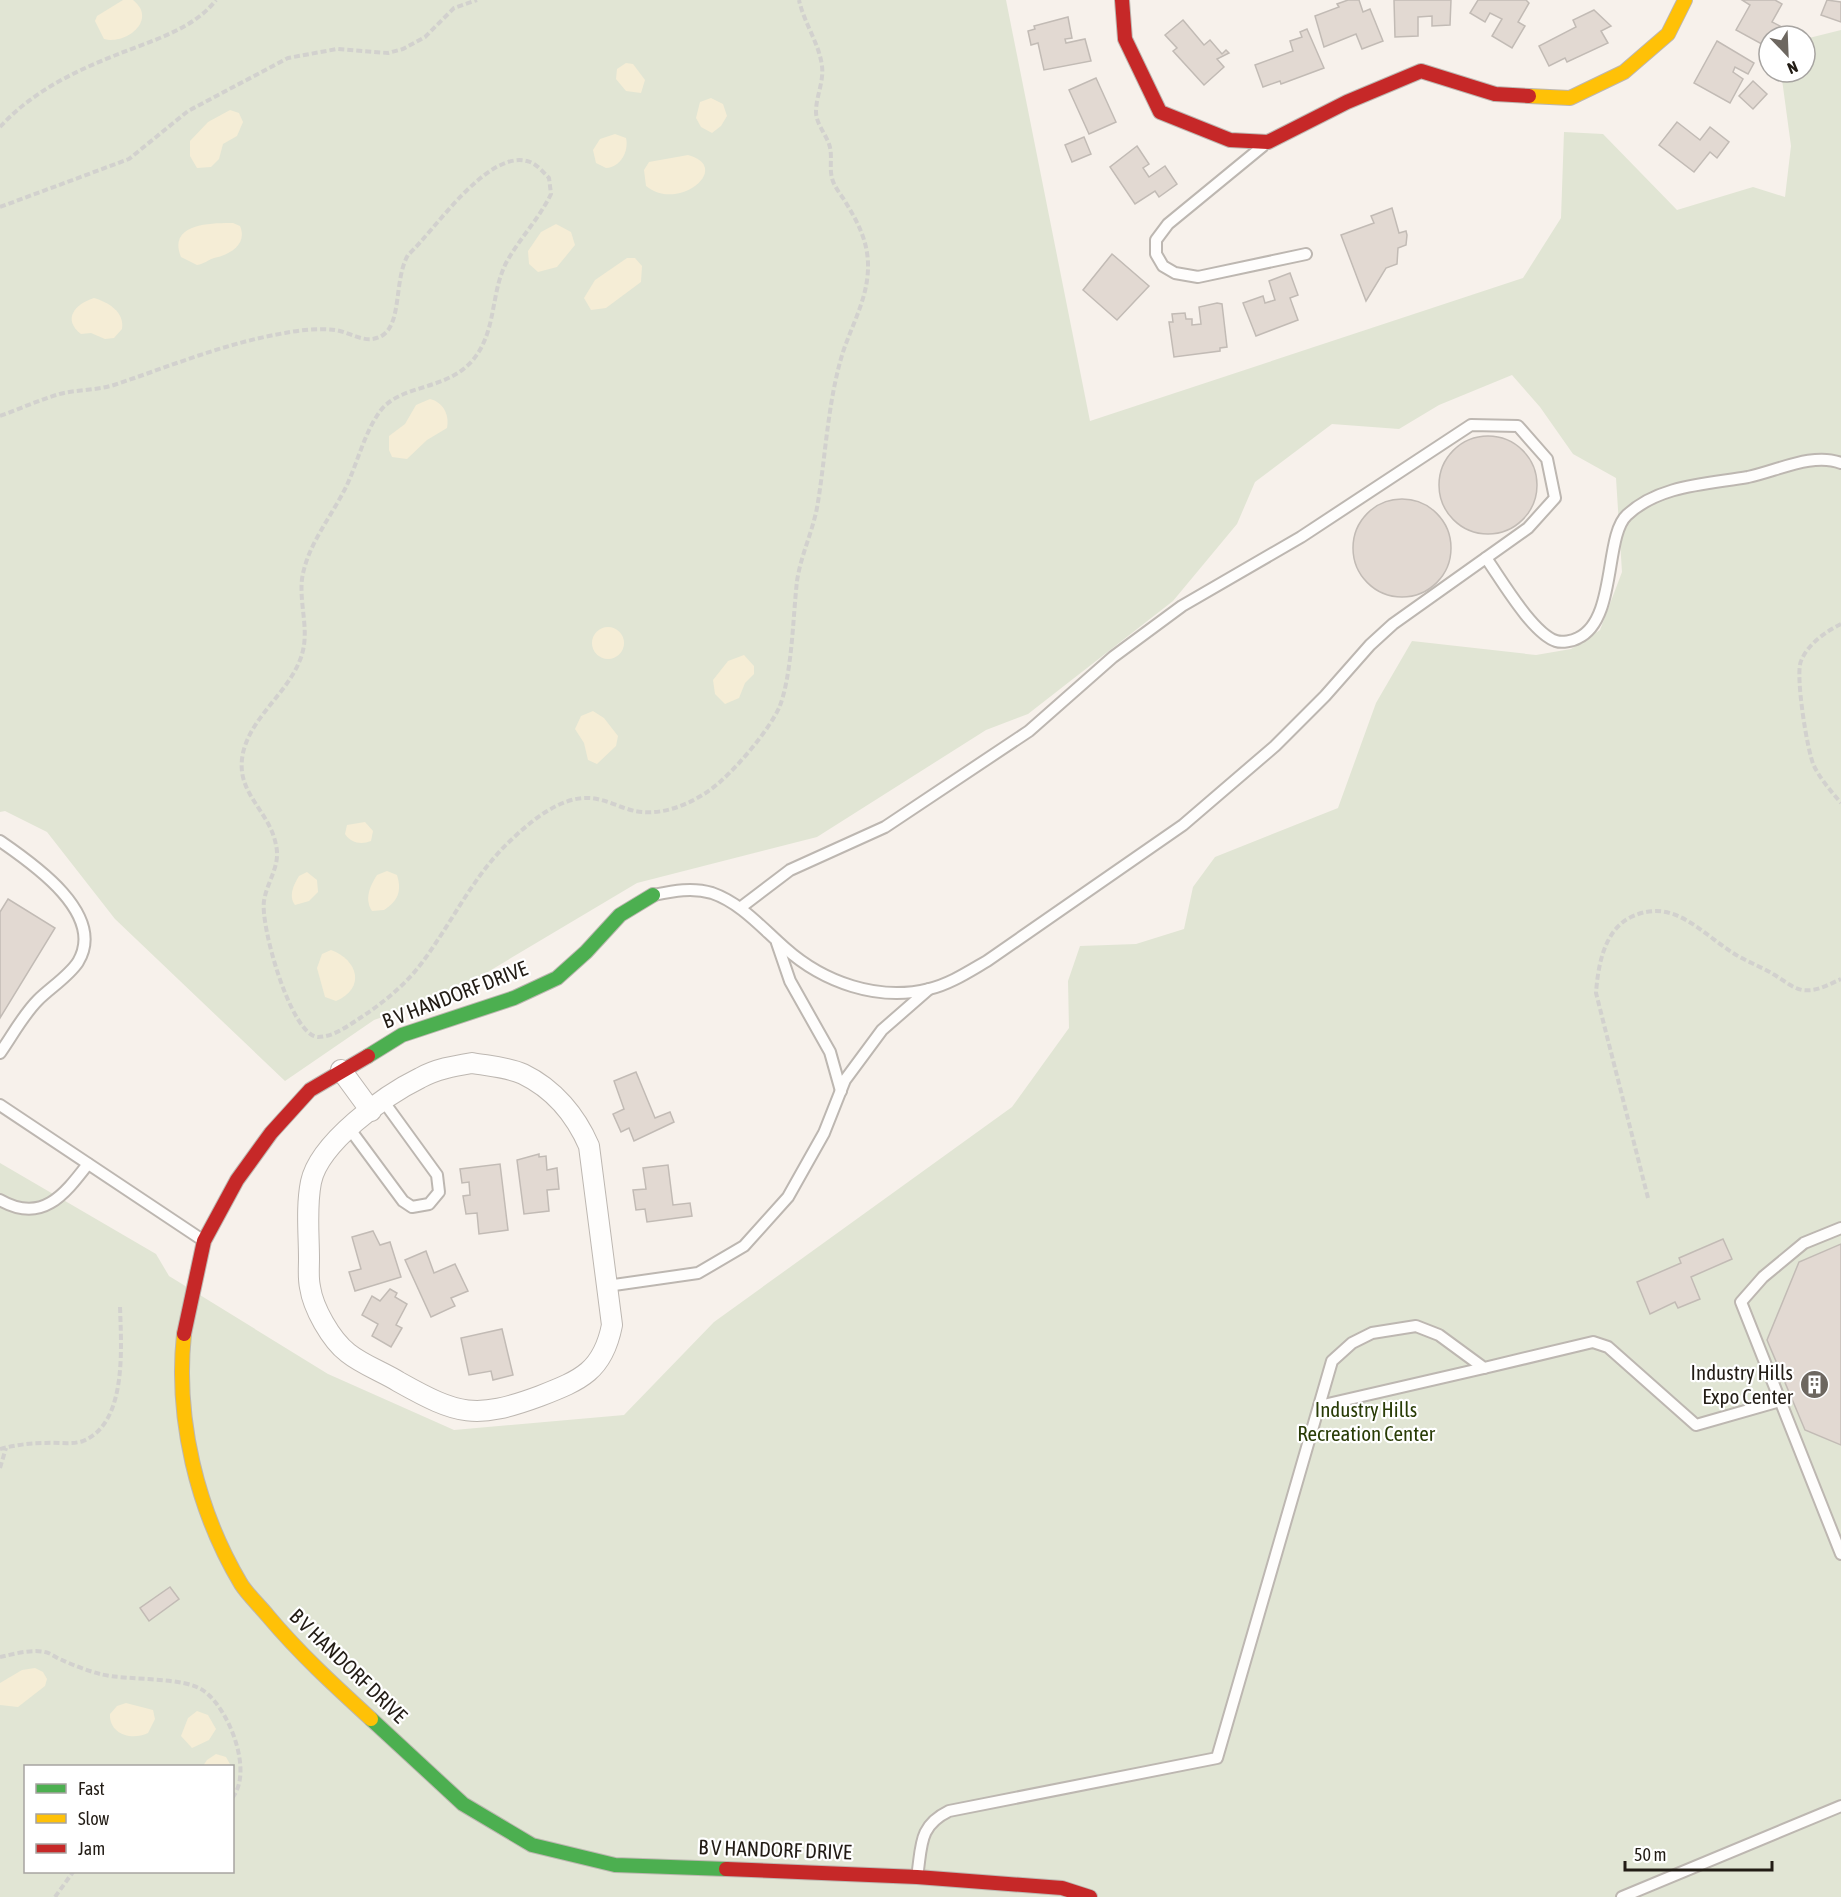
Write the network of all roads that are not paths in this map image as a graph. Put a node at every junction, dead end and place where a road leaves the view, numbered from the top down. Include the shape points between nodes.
1 (1122, 0) edge
2 (1685, 0) edge
3 (1268, 142) junction
4 (1306, 254) dead end
5 (1841, 463) edge
6 (1486, 558) junction
7 (0, 841) edge
8 (653, 895) joint
9 (740, 908) junction
10 (776, 940) junction
11 (930, 989) junction
12 (0, 1053) edge
13 (341, 1070) junction
14 (841, 1091) junction
15 (0, 1106) edge
16 (377, 1106) junction
17 (349, 1128) junction
18 (88, 1164) junction
19 (0, 1200) edge
20 (1841, 1228) edge
21 (204, 1241) junction
22 (607, 1286) junction
23 (1484, 1368) junction
24 (1780, 1401) junction
25 (1320, 1406) junction
26 (1841, 1554) edge
27 (1841, 1806) edge
28 (917, 1877) junction
29 (1090, 1897) edge
30 (1622, 1897) edge

1 - 3 street via 1125,39 1160,112 1230,140
2 - 3 street via 1668,34 1624,72 1570,98 1495,94 1421,71 1347,102
3 - 4 lane via 1168,224 1156,240 1156,254 1163,266 1175,273 1197,277
5 - 6 lane via 1830,458 1810,461 1691,486 1643,502 1625,516 1599,612 1587,634 1575,640 1557,642 1539,630
6 - 9 lane via 1528,528 1555,498 1546,459 1518,426 1471,425 1301,537 1182,606 1113,657 1029,730 885,827 790,870
6 - 11 lane via 1393,624 1275,746 1184,825 987,961
7 - 12 lane via 55,882 75,910 84,937 77,963 36,1002
8 - 9 lane via 685,889 712,893
8 - 13 street, B V HANDORF DRIVE via 620,915 557,978 514,998 402,1035
9 - 10 lane
10 - 11 lane via 820,972 846,985 905,993
10 - 14 lane via 790,981 830,1052
11 - 14 lane via 882,1030
13 - 16 street
13 - 21 street, B V HANDORF DRIVE via 310,1090 271,1133 237,1180
14 - 22 lane via 824,1133 788,1197 744,1246 698,1273
15 - 18 lane
16 - 17 street
16 - 17 lane via 437,1175 440,1192 429,1204 412,1207 403,1201
16 - 22 street via 419,1078 472,1063 522,1073 544,1088 580,1125 589,1146
17 - 22 street via 319,1161 311,1181 309,1205 310,1287 318,1311 347,1352 441,1405 484,1412 505,1409 570,1384 587,1375 599,1361 609,1344 612,1324
18 - 19 lane via 64,1195 51,1204 21,1209
18 - 21 lane
20 - 24 lane via 1804,1243 1762,1277 1741,1302
21 - 28 street, B V HANDORF DRIVE via 184,1335 181,1387 188,1440 210,1520 242,1585 298,1652 463,1804 532,1845 615,1865
23 - 24 lane via 1593,1342 1608,1347 1696,1425
23 - 25 lane
23 - 25 lane via 1439,1335 1416,1326 1372,1333 1352,1343 1332,1361
24 - 26 lane
25 - 28 lane via 1216,1758 949,1811 934,1819 924,1832
27 - 30 lane
28 - 29 street, B V HANDORF DRIVE via 1062,1888

